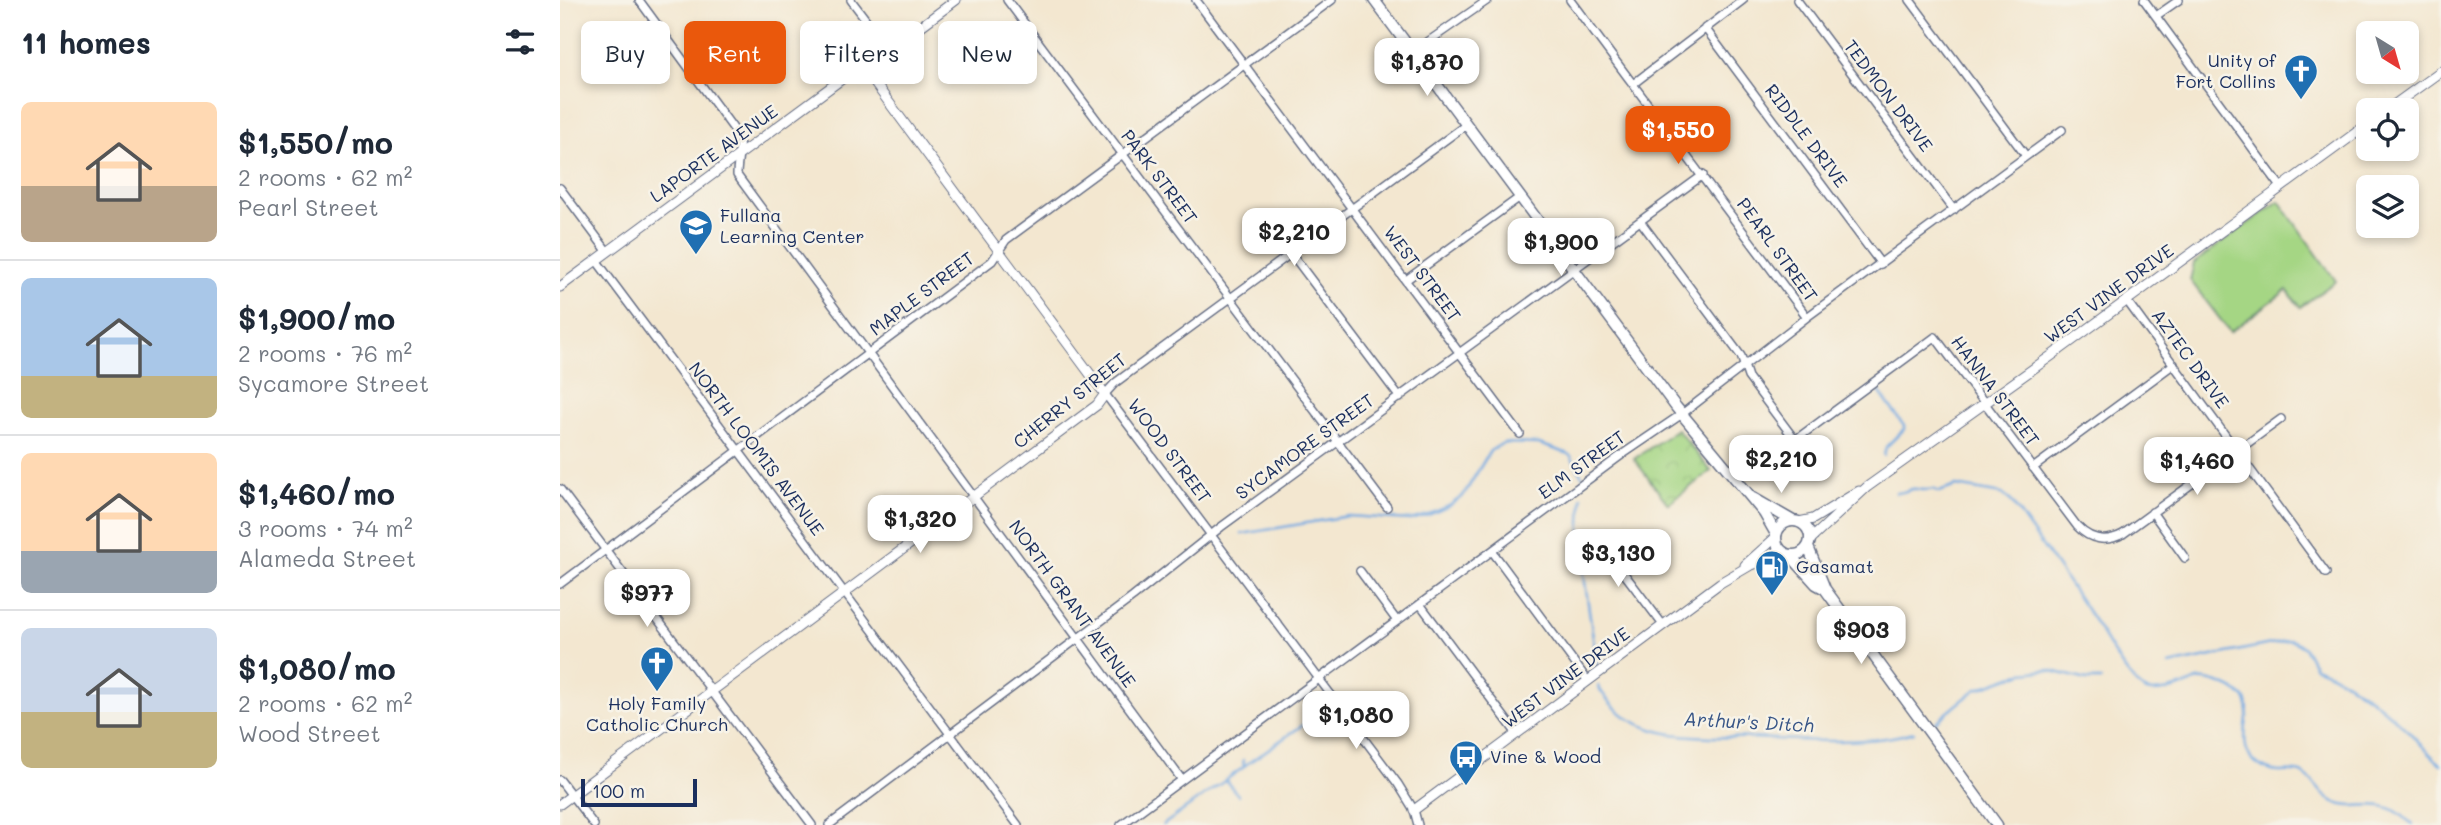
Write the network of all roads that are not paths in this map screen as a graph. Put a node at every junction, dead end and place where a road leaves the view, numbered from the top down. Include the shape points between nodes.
1 (639, 0) edge
2 (851, 0) edge
3 (956, 0) edge
4 (1007, 0) edge
5 (1196, 0) edge
6 (1332, 0) edge
7 (1374, 0) edge
8 (1488, 0) edge
9 (1570, 0) edge
10 (1743, 0) edge
11 (1797, 0) edge
12 (1910, 0) edge
13 (2144, 0) edge
14 (2179, 0) edge
15 (2156, 16) junction
16 (867, 21) edge
17 (924, 24) edge
18 (1705, 28) junction
19 (1413, 52) junction
20 (1244, 64) junction
21 (2441, 71) edge
22 (1633, 83) junction
23 (837, 84) edge
24 (875, 84) edge
25 (2404, 98) edge
26 (1466, 124) junction
27 (2062, 130) dead end
28 (2356, 133) edge
29 (1122, 155) junction
30 (737, 156) junction
31 (2026, 156) junction
32 (1703, 175) junction
33 (2281, 187) junction
34 (560, 188) edge
35 (1520, 197) junction
36 (1353, 208) junction
37 (1954, 210) junction
38 (1641, 222) junction
39 (999, 250) junction
40 (607, 251) junction
41 (1291, 253) junction
42 (596, 260) junction
43 (1881, 264) junction
44 (1575, 270) junction
45 (1406, 280) junction
46 (560, 287) edge
47 (1230, 299) junction
48 (2127, 300) junction
49 (1807, 317) junction
50 (869, 354) junction
51 (1461, 354) junction
52 (2174, 364) junction
53 (1744, 365) junction
54 (1105, 394) junction
55 (1400, 398) junction
56 (1985, 404) junction
57 (1682, 414) junction
58 (2281, 419) dead end
59 (1520, 434) dead end
60 (1338, 443) junction
61 (2237, 450) junction
62 (738, 452) junction
63 (2033, 468) junction
64 (1867, 487) junction
65 (560, 489) edge
66 (974, 496) junction
67 (1750, 496) junction
68 (1387, 507) dead end
69 (2152, 512) junction
70 (1796, 522) junction
71 (1212, 535) junction
72 (1595, 535) dead end
73 (1776, 536) junction
74 (1809, 543) junction
75 (606, 550) junction
76 (1492, 551) junction
77 (1786, 554) junction
78 (2185, 558) dead end
79 (1360, 571) dead end
80 (1738, 571) junction
81 (2326, 573) dead end
82 (560, 584) edge
83 (1825, 589) junction
84 (844, 592) junction
85 (1420, 604) junction
86 (1397, 621) junction
87 (1663, 625) junction
88 (1079, 638) junction
89 (1319, 679) junction
90 (1588, 681) junction
91 (712, 691) junction
92 (1517, 734) junction
93 (949, 735) junction
94 (560, 780) edge
95 (1182, 780) junction
96 (572, 796) junction
97 (560, 804) edge
98 (1414, 810) junction
99 (594, 825) edge
100 (812, 825) edge
101 (829, 825) edge
102 (1018, 825) edge
103 (1121, 825) edge
104 (1418, 825) edge
105 (1997, 825) edge

1 - 30 street, NORTH GRANT AVENUE via 738,135
2 - 16 street
3 - 17 street, LAPORTE AVENUE
4 - 29 street, PARK STREET
5 - 20 street, WEST STREET
6 - 20 street, MAPLE STREET
7 - 19 main road
8 - 19 street
9 - 22 street, PEARL STREET
10 - 18 street
11 - 37 street, TEDMON DRIVE
12 - 31 street
13 - 15 street
14 - 15 street
15 - 33 street
18 - 22 street
18 - 43 street, RIDDLE DRIVE
19 - 26 main road
20 - 29 street, MAPLE STREET
20 - 36 street, WEST STREET
21 - 25 street
22 - 32 street, PEARL STREET
23 - 30 street, LAPORTE AVENUE
24 - 39 street, WOOD STREET
26 - 35 main road
26 - 36 street, CHERRY STREET
27 - 31 street, ELM STREET
28 - 33 street, WEST VINE DRIVE
29 - 39 street, MAPLE STREET via 1006,240
29 - 47 street, PARK STREET
30 - 40 street, LAPORTE AVENUE
30 - 50 street, NORTH GRANT AVENUE via 737,175
31 - 37 street, ELM STREET
32 - 38 street, SYCAMORE STREET
32 - 49 street, PEARL STREET
33 - 48 street, WEST VINE DRIVE
34 - 40 street
35 - 44 main road
35 - 45 street
36 - 41 street, CHERRY STREET
36 - 45 street, WEST STREET
37 - 43 street, ELM STREET
38 - 44 street, SYCAMORE STREET
38 - 53 street, HANNA STREET
39 - 50 street, MAPLE STREET via 991,262
39 - 54 street, WOOD STREET
40 - 42 street, LAPORTE AVENUE
41 - 47 street, CHERRY STREET
41 - 55 street
42 - 46 street, LAPORTE AVENUE
42 - 62 street, NORTH LOOMIS AVENUE
43 - 49 street, ELM STREET
44 - 51 street, SYCAMORE STREET
44 - 57 main road
45 - 51 street, WEST STREET
47 - 54 street, CHERRY STREET
47 - 60 street, PARK STREET
48 - 52 street, AZTEC DRIVE
48 - 56 street, WEST VINE DRIVE
49 - 53 street, ELM STREET
50 - 62 street, MAPLE STREET
50 - 66 street, NORTH GRANT AVENUE
51 - 55 street, SYCAMORE STREET
51 - 59 street, WEST STREET
52 - 61 street, AZTEC DRIVE
52 - 63 street
53 - 56 street, HANNA STREET via 1748,377 1796,440 1935,337
53 - 57 street, ELM STREET
54 - 66 street, CHERRY STREET
54 - 71 street, WOOD STREET
55 - 60 street, SYCAMORE STREET
56 - 63 street, HANNA STREET
56 - 64 street, WEST VINE DRIVE
57 - 67 main road
57 - 76 street, ELM STREET
58 - 61 street
60 - 68 street, PARK STREET
60 - 71 street, SYCAMORE STREET
61 - 69 street
61 - 81 street, AZTEC DRIVE
62 - 75 street, MAPLE STREET
62 - 84 street, NORTH LOOMIS AVENUE
63 - 69 street, HANNA STREET via 2088,536 2116,537
64 - 70 street, WEST VINE DRIVE via 1814,519
64 - 74 street, WEST VINE DRIVE
65 - 75 street
66 - 84 street, CHERRY STREET
66 - 88 street, NORTH GRANT AVENUE
67 - 70 main road
67 - 73 main road
69 - 78 street
70 - 73 main road via 1782,525
70 - 74 main road via 1809,532
71 - 88 street, SYCAMORE STREET
71 - 89 street, WOOD STREET
72 - 87 street
73 - 77 main road via 1778,547
73 - 80 street, WEST VINE DRIVE
74 - 77 main road via 1801,553
74 - 83 main road
75 - 82 street, MAPLE STREET
75 - 91 street
76 - 85 street, ELM STREET
76 - 90 street
77 - 80 street, WEST VINE DRIVE
77 - 83 main road
79 - 86 street
80 - 87 street, WEST VINE DRIVE
83 - 105 main road
84 - 91 street, CHERRY STREET
84 - 93 street, NORTH LOOMIS AVENUE
85 - 86 street, ELM STREET
85 - 92 street
86 - 89 street, ELM STREET
87 - 90 street, WEST VINE DRIVE
88 - 93 street, SYCAMORE STREET
88 - 95 street, NORTH GRANT AVENUE
89 - 95 street, ELM STREET
89 - 98 street, WOOD STREET
90 - 92 street, WEST VINE DRIVE
91 - 96 street, CHERRY STREET
91 - 100 street
92 - 98 street, WEST VINE DRIVE
93 - 101 street, SYCAMORE STREET
93 - 102 street, NORTH LOOMIS AVENUE
94 - 96 street
95 - 103 street, ELM STREET
96 - 97 street, CHERRY STREET
96 - 99 street
98 - 104 street, WOOD STREET

